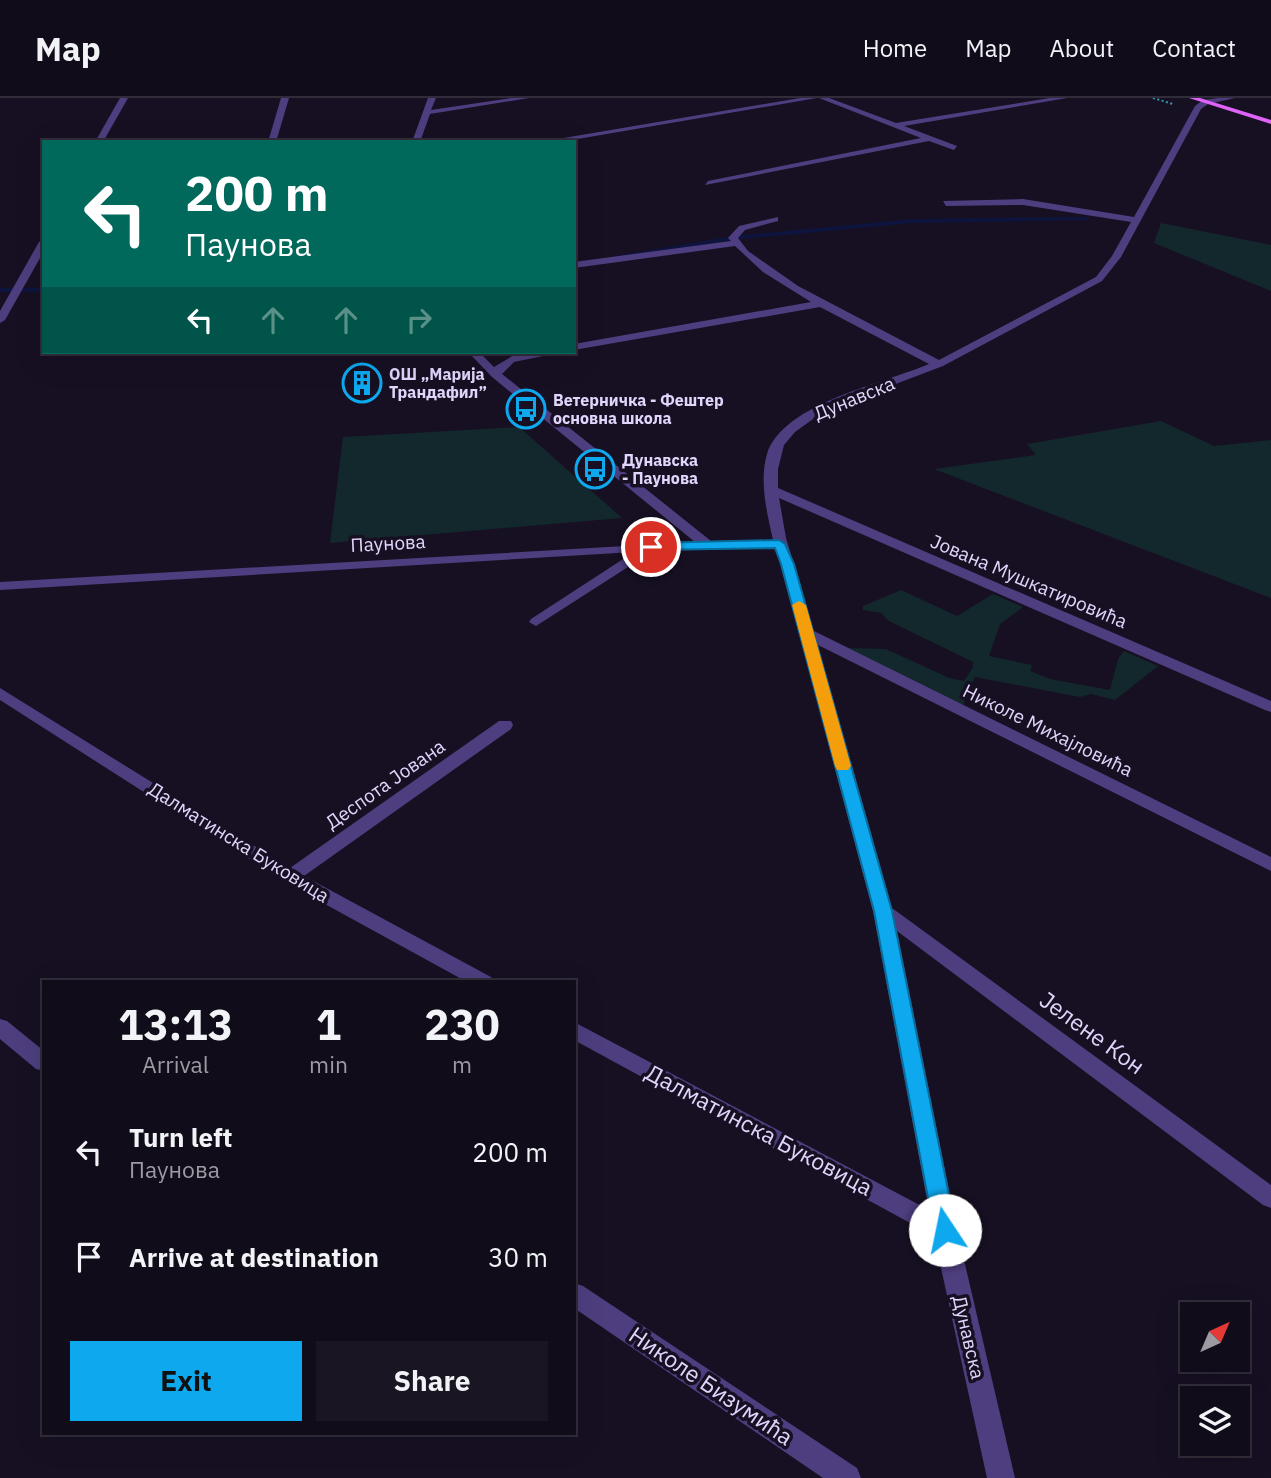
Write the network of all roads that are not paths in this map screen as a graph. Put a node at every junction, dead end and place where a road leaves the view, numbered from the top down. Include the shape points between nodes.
1 (124, 98) edge
2 (285, 98) edge
3 (432, 98) edge
4 (525, 98) edge
5 (813, 98) edge
6 (823, 98) edge
7 (1063, 98) edge
8 (1193, 98) edge
9 (1223, 98) edge
10 (1206, 102) junction
11 (425, 113) junction
12 (1271, 114) edge
13 (1271, 122) edge
14 (892, 126) junction
15 (929, 139) junction
16 (101, 140) edge
17 (273, 140) edge
18 (416, 140) edge
19 (556, 140) edge
20 (954, 148) dead end
21 (708, 183) dead end
22 (946, 203) dead end
23 (775, 219) dead end
24 (1137, 220) junction
25 (736, 243) junction
26 (42, 246) edge
27 (576, 265) edge
28 (823, 303) junction
29 (0, 320) edge
30 (576, 347) edge
31 (474, 354) edge
32 (540, 354) edge
33 (938, 364) junction
34 (496, 375) junction
35 (771, 490) junction
36 (779, 544) junction
37 (707, 545) junction
38 (651, 547) junction
39 (0, 586) edge
40 (536, 622) dead end
41 (806, 633) junction
42 (0, 692) edge
43 (1271, 707) edge
44 (505, 724) dead end
45 (1271, 865) edge
46 (290, 877) junction
47 (883, 911) junction
48 (480, 980) edge
49 (0, 1027) edge
50 (576, 1031) edge
51 (42, 1061) edge
52 (1271, 1198) edge
53 (945, 1230) junction
54 (576, 1295) edge
55 (848, 1478) edge
56 (1001, 1478) edge

1 - 16 street
2 - 17 street
3 - 11 street
4 - 11 street
5 - 19 street
6 - 14 street
7 - 14 street
8 - 10 main road
9 - 10 street
9 - 12 main road
10 - 13 main road
10 - 24 street, Дунавска via 1195,113
11 - 18 street
14 - 15 street
15 - 20 street
15 - 21 street
22 - 24 street via 1023,202
23 - 25 street via 742,228 733,237
24 - 33 street, Дунавска via 1099,279
25 - 27 street
25 - 28 street via 759,264
26 - 29 street
28 - 30 street
28 - 33 street
31 - 34 street
32 - 34 street via 509,360
33 - 35 street, Дунавска via 805,418 777,445
34 - 37 street
35 - 36 street, Дунавска
35 - 43 street, Јована Мушкатировића
36 - 37 street, Паунова
36 - 41 street, Дунавска
37 - 38 street, Паунова
38 - 39 street, Паунова
38 - 40 street
41 - 45 street, Николе Михајловића
41 - 47 street, Дунавска
42 - 46 street, Далматинска Буковица
44 - 46 street, Деспота Јована
46 - 48 street, Далматинска Буковица
47 - 52 street, Јелене Кон
47 - 53 street, Дунавска
49 - 51 street
50 - 53 street, Далматинска Буковица
53 - 56 street, Дунавска
54 - 55 street, Николе Бизумића

